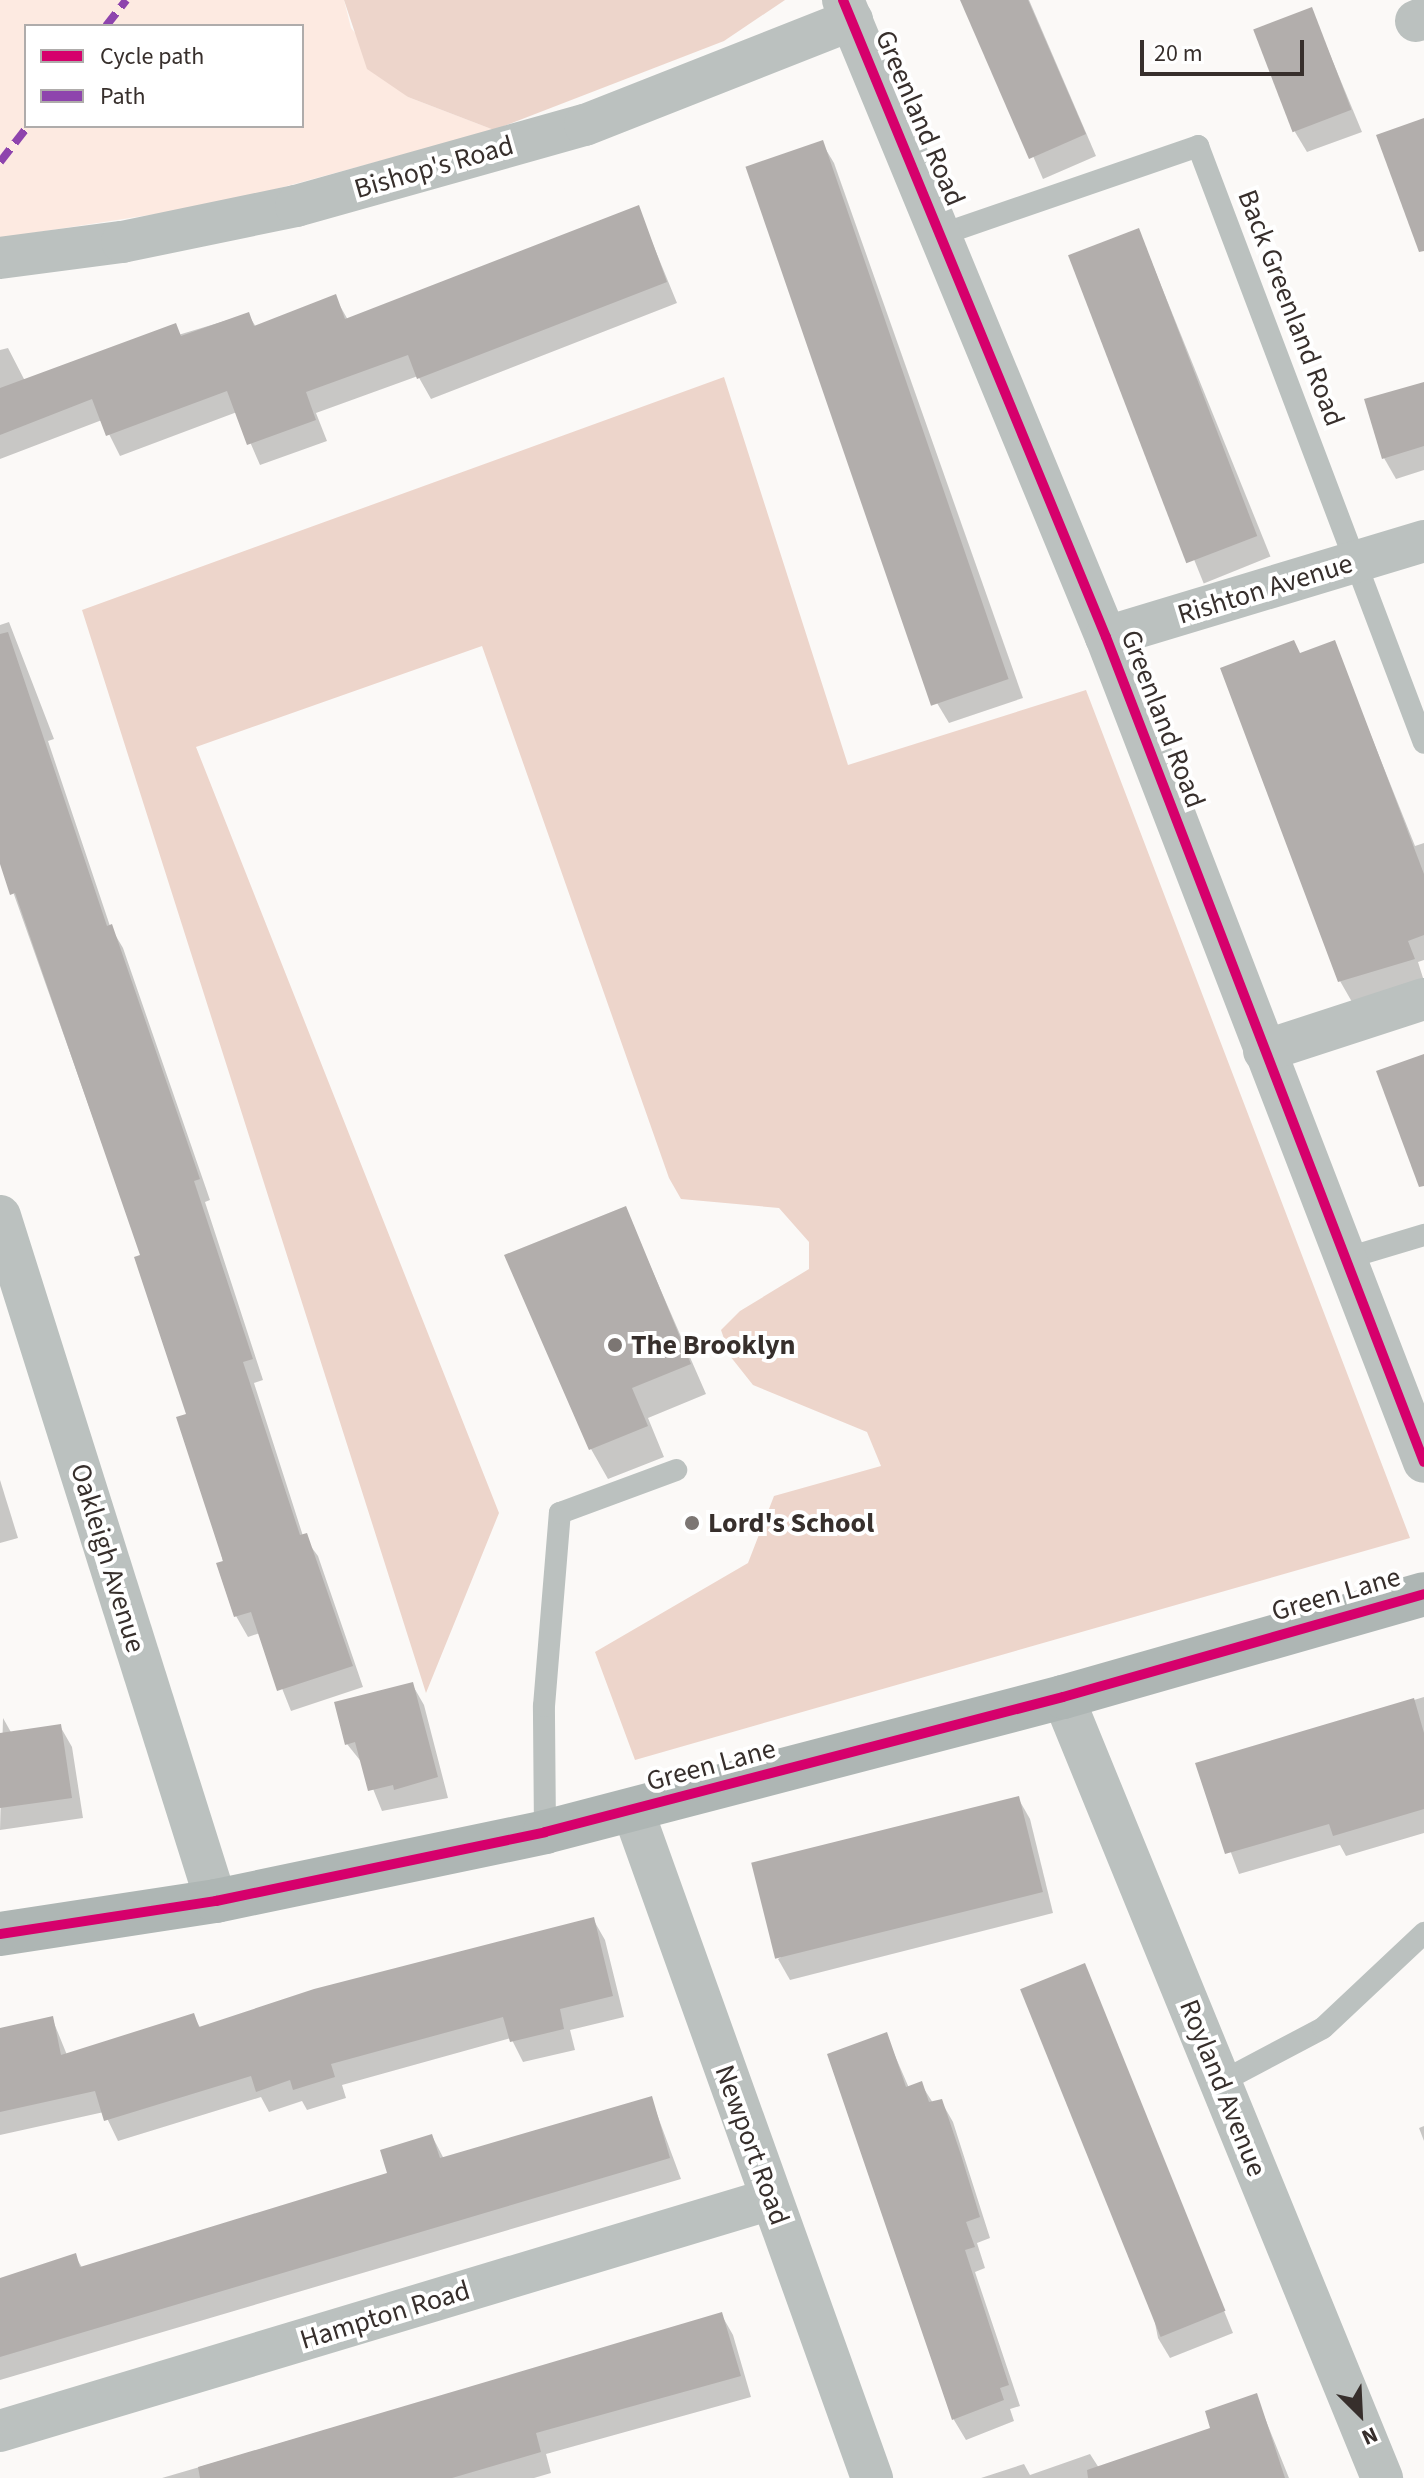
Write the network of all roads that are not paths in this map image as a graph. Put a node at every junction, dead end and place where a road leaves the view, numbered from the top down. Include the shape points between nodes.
1 (848, 10) edge
2 (943, 234) junction
3 (0, 258) edge
4 (1424, 541) edge
5 (1355, 563) junction
6 (1106, 637) junction
7 (1424, 743) edge
8 (1424, 999) edge
9 (1264, 1051) junction
10 (0, 1216) edge
11 (1424, 1235) edge
12 (1344, 1259) junction
13 (1424, 1462) edge
14 (676, 1470) dead end
15 (1424, 1594) edge
16 (1063, 1697) junction
17 (633, 1811) junction
18 (545, 1832) junction
19 (216, 1901) junction
20 (1424, 1933) edge
21 (0, 1934) edge
22 (1221, 2082) junction
23 (771, 2199) junction
24 (0, 2431) edge
25 (872, 2478) edge
26 (1382, 2478) edge

1 - 2 street, Greenland Road
1 - 3 street, Bishop's Road via 585,125 311,202 122,242
2 - 5 lane, Back Greenland Road via 1198,146
2 - 6 street, Greenland Road
4 - 5 street, Rishton Avenue
5 - 6 street, Rishton Avenue
5 - 7 lane, Back Greenland Road
6 - 9 street, Greenland Road
8 - 9 street
9 - 12 street, Greenland Road
10 - 19 street, Oakleigh Avenue
11 - 12 lane
12 - 13 street, Greenland Road
14 - 18 lane via 560,1513 544,1706
15 - 16 street, Green Lane
16 - 17 street, Green Lane
16 - 22 street, Royland Avenue
17 - 18 street, Green Lane
17 - 23 street, Newport Road
18 - 19 street, Green Lane
19 - 21 street, Green Lane
20 - 22 lane via 1323,2028
22 - 26 street, Royland Avenue
23 - 24 street, Hampton Road
23 - 25 street, Newport Road

